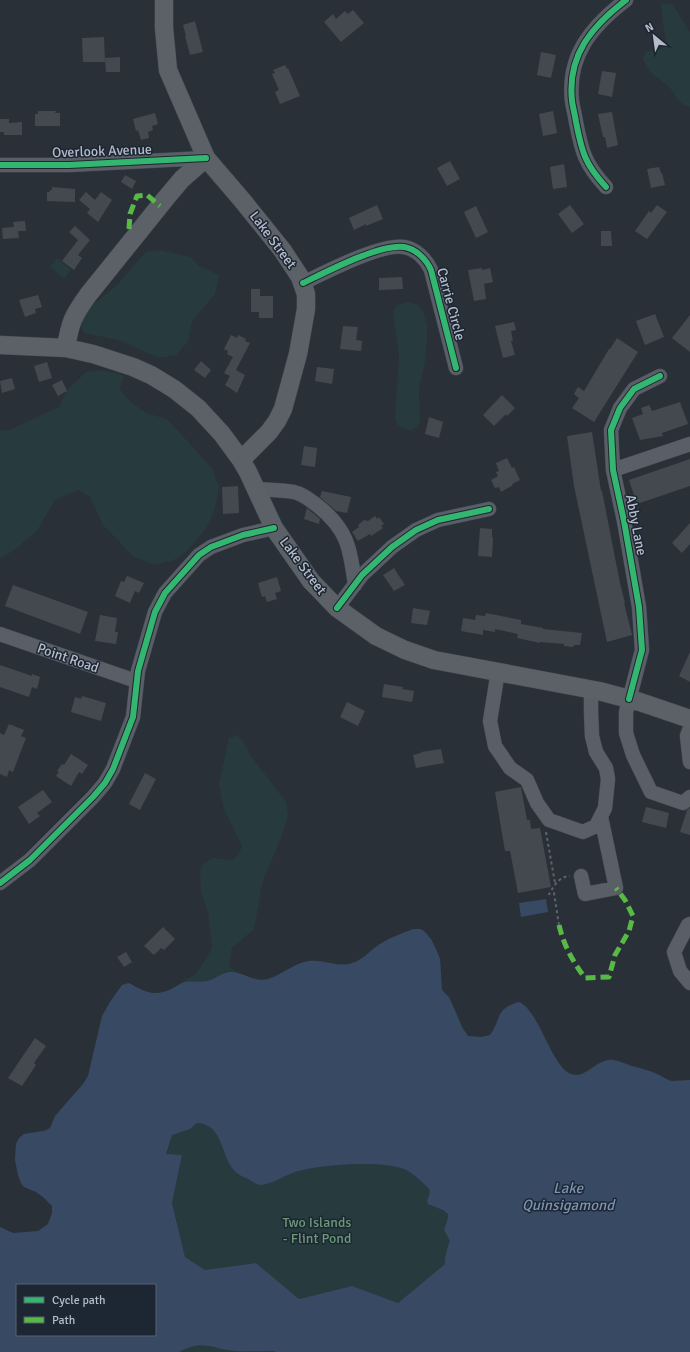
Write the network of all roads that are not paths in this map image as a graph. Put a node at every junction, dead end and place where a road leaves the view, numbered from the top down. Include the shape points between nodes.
1 (164, 0) edge
2 (626, 0) edge
3 (206, 158) junction
4 (0, 165) edge
5 (606, 188) dead end
6 (303, 284) junction
7 (0, 346) edge
8 (66, 348) junction
9 (456, 368) dead end
10 (660, 376) dead end
11 (690, 444) edge
12 (241, 460) junction
13 (613, 470) junction
14 (256, 489) junction
15 (489, 508) dead end
16 (274, 528) junction
17 (355, 585) junction
18 (337, 608) junction
19 (0, 634) edge
20 (498, 671) junction
21 (136, 681) junction
22 (591, 690) junction
23 (629, 699) junction
24 (690, 719) edge
25 (690, 728) edge
26 (690, 762) edge
27 (688, 801) edge
28 (601, 817) junction
29 (581, 876) road end
30 (0, 883) edge
31 (690, 924) edge
32 (690, 983) edge

1 - 3 main road, Lake Street via 168,70
2 - 5 street via 607,15 591,33 579,53 573,75 572,100 584,155
3 - 4 street, Overlook Avenue via 69,165
3 - 6 main road, Lake Street via 283,251
3 - 8 main road via 182,179 76,311
6 - 9 street, Carrie Circle via 382,250 405,247 414,251 426,261 431,270
6 - 12 main road, Lake Street via 305,317 283,409 269,432
7 - 8 main road
8 - 12 main road via 133,366 185,396 222,434
10 - 13 street, Abby Lane via 634,389 620,408 611,430
11 - 13 street
12 - 14 main road, Lake Street
13 - 23 street, Abby Lane via 639,607 642,650
14 - 16 main road, Lake Street
14 - 17 street via 294,492 305,496 322,510 344,534 350,549
15 - 17 street via 438,520 416,530 392,546
16 - 18 main road, Lake Street via 311,581
16 - 21 street via 243,535 211,547 199,555 181,574 165,593 155,612
17 - 18 street
18 - 20 main road, Lake Street via 376,636 405,650 443,662
19 - 21 street, Point Road
20 - 22 main road, Lake Street
20 - 28 street via 490,721 495,746 510,768 527,780 537,803 550,820 584,832 596,826
21 - 30 street via 133,718 113,769 105,782 30,860
22 - 23 main road, Lake Street
22 - 28 street via 592,736 608,779 605,808
23 - 24 main road, Lake Street
23 - 27 street, Abby Lane via 626,733 633,755 651,792
25 - 26 street via 687,736
28 - 29 street via 616,888 585,894
31 - 32 street via 674,952 680,972

